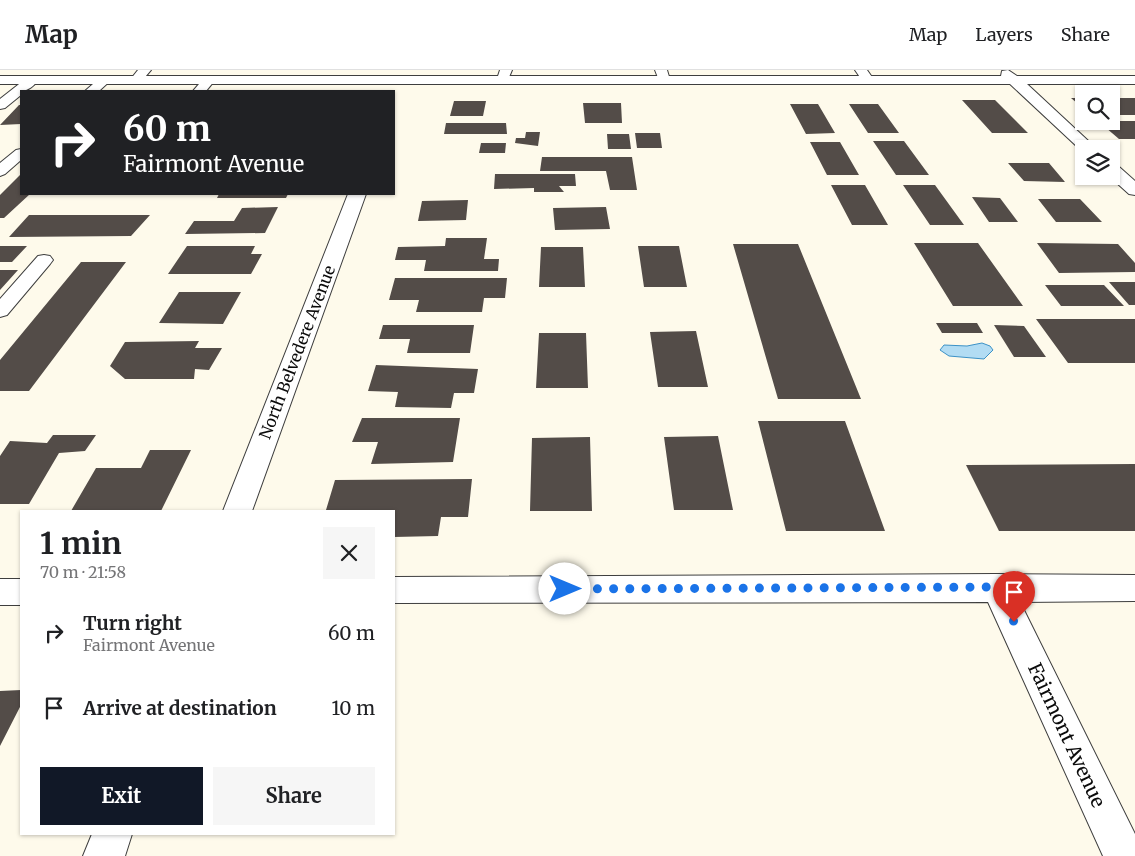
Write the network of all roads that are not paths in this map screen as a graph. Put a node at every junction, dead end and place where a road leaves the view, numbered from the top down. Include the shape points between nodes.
1 (141, 75) edge
2 (402, 75) edge
3 (505, 75) edge
4 (662, 75) edge
5 (865, 75) edge
6 (1008, 75) edge
7 (0, 80) edge
8 (32, 80) junction
9 (105, 80) junction
10 (209, 80) junction
11 (1135, 80) edge
12 (93, 90) edge
13 (200, 90) edge
14 (395, 93) edge
15 (0, 105) edge
16 (1080, 140) edge
17 (20, 154) edge
18 (0, 171) edge
19 (1120, 176) edge
20 (1135, 190) edge
21 (357, 195) edge
22 (44, 260) dead end
23 (0, 311) edge
24 (237, 510) edge
25 (997, 587) junction
26 (1135, 588) edge
27 (395, 590) edge
28 (0, 592) edge
29 (20, 592) edge
30 (112, 835) edge
31 (104, 856) edge
32 (1124, 856) edge

1 - 9 street
1 - 10 street
2 - 3 street
2 - 10 street
2 - 14 street
3 - 4 street
4 - 5 street
5 - 6 street
6 - 11 street
6 - 16 street
7 - 8 street
8 - 9 street
8 - 15 lane
9 - 12 lane
10 - 13 lane
17 - 18 lane
19 - 20 street
21 - 24 street, North Belvedere Avenue
22 - 23 lane
25 - 26 street
25 - 27 street
25 - 32 street, Fairmont Avenue
28 - 29 street
30 - 31 street

